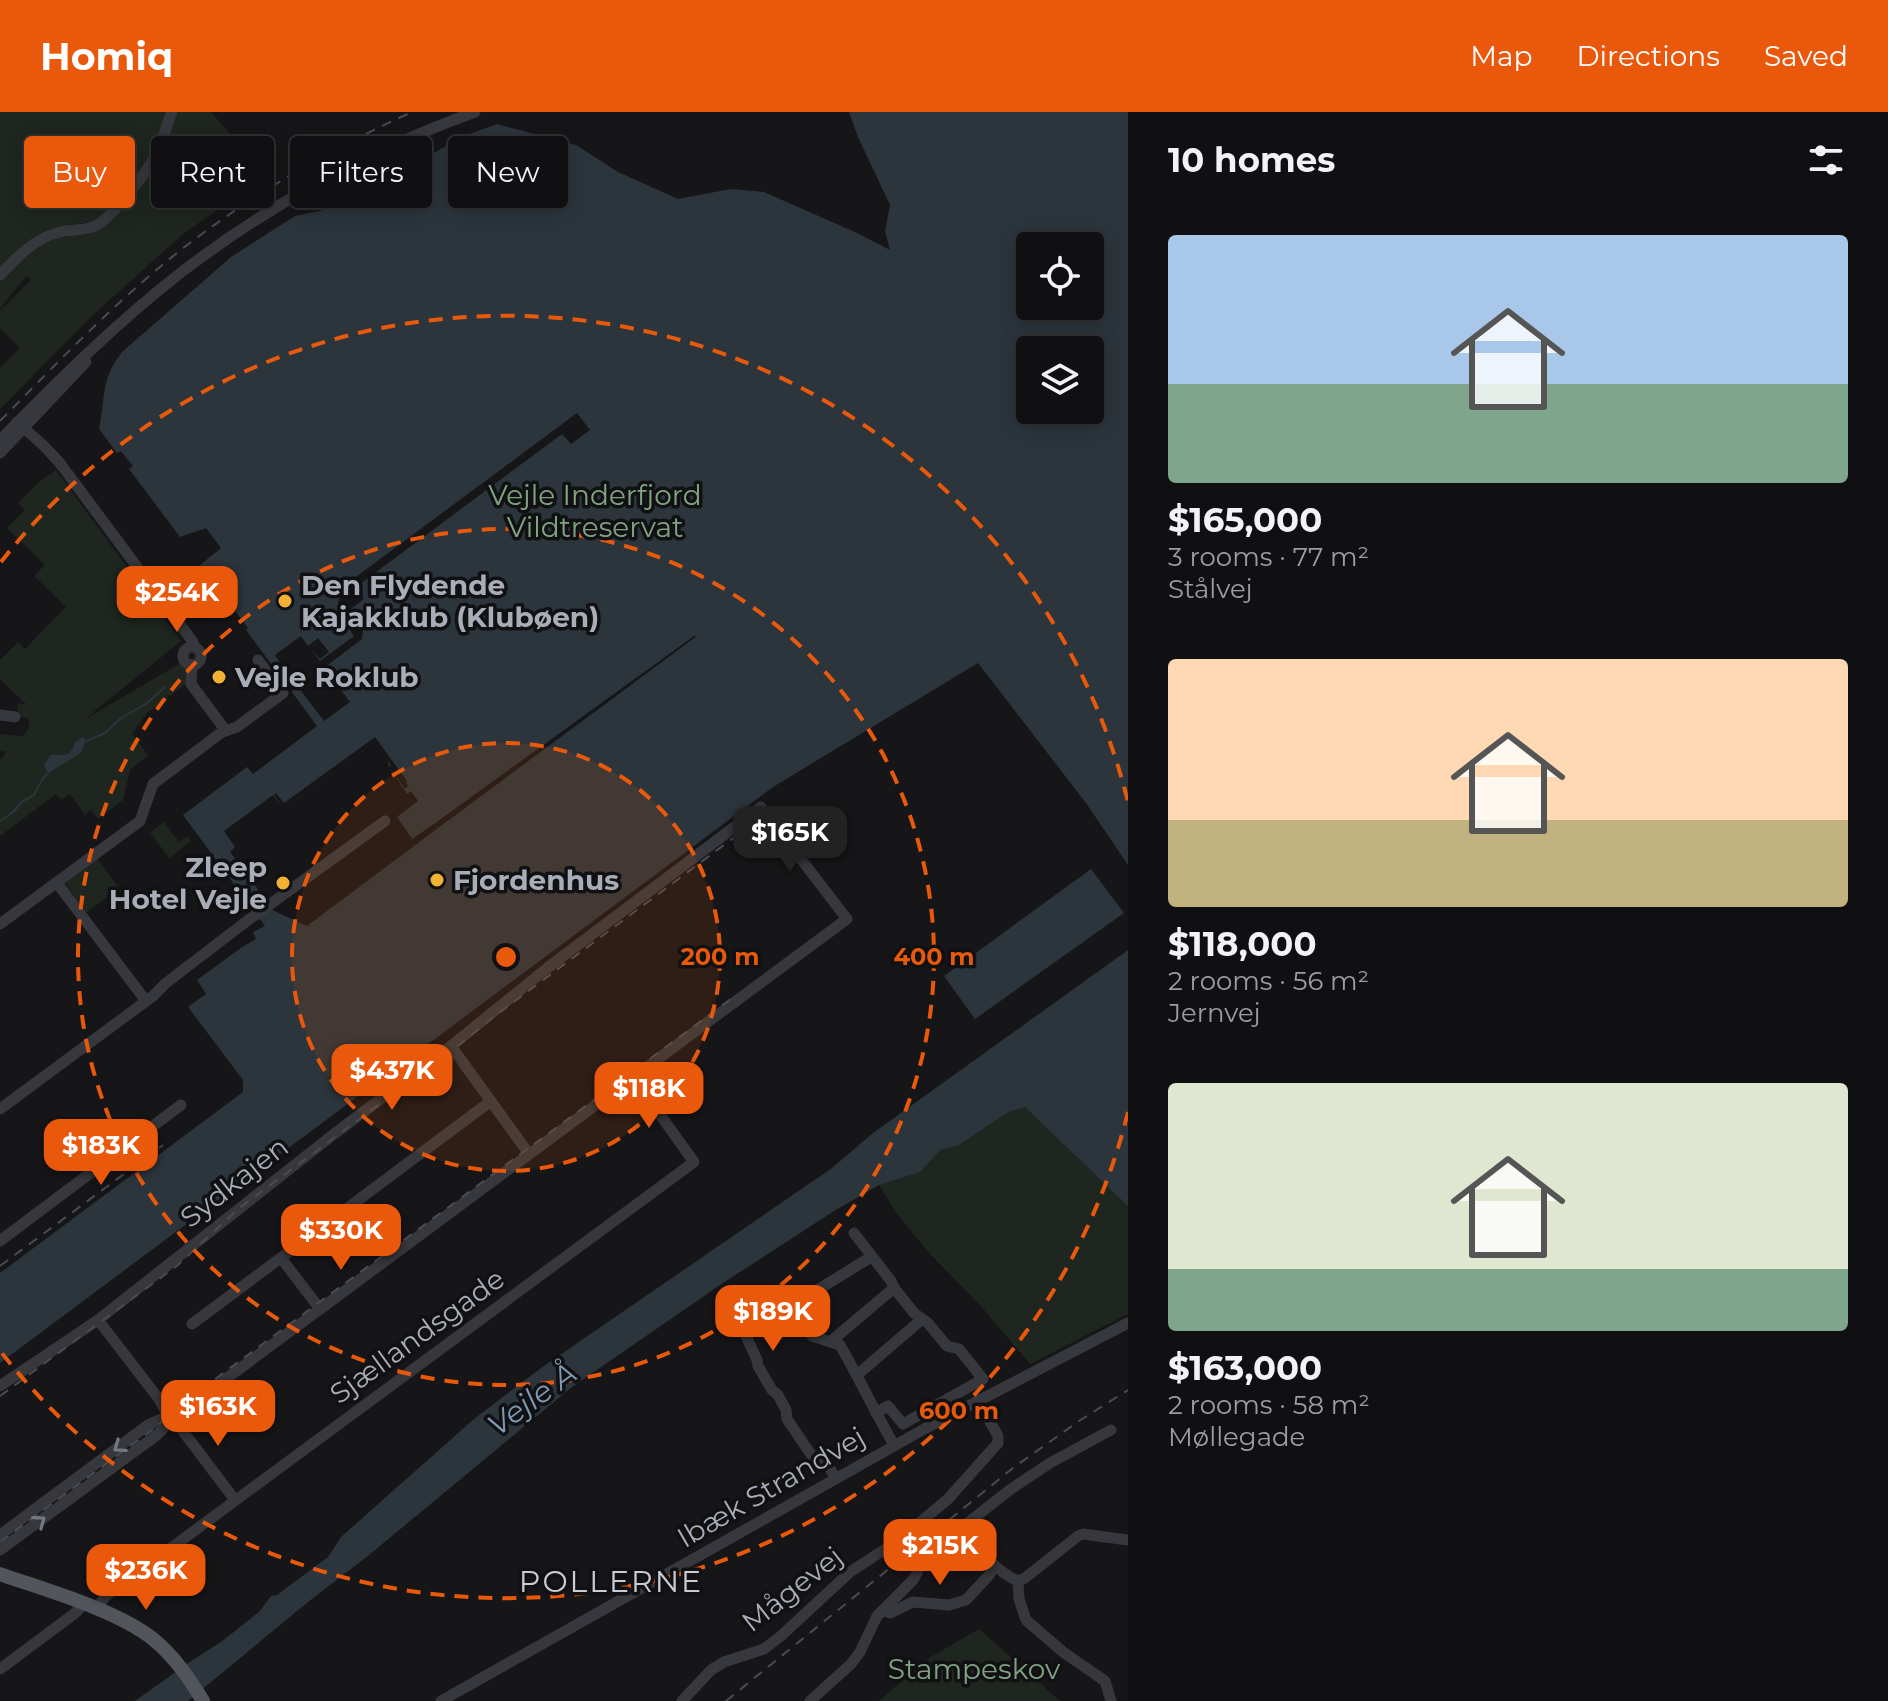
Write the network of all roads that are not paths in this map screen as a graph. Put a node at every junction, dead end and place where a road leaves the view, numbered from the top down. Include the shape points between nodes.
1 (172, 112) edge
2 (475, 112) edge
3 (0, 275) edge
4 (21, 425) junction
5 (0, 440) edge
6 (0, 453) edge
7 (258, 660) dead end
8 (0, 715) edge
9 (15, 717) dead end
10 (226, 731) junction
11 (385, 821) dead end
12 (57, 883) junction
13 (0, 924) edge
14 (150, 998) junction
15 (451, 1046) junction
16 (633, 1077) junction
17 (491, 1101) junction
18 (181, 1105) dead end
19 (0, 1109) edge
20 (529, 1154) junction
21 (854, 1233) dead end
22 (0, 1241) edge
23 (871, 1257) junction
24 (281, 1258) junction
25 (894, 1288) junction
26 (793, 1305) junction
27 (320, 1309) junction
28 (98, 1320) junction
29 (921, 1320) junction
30 (1128, 1323) edge
31 (192, 1324) dead end
32 (830, 1342) junction
33 (857, 1375) junction
34 (0, 1386) edge
35 (978, 1400) junction
36 (876, 1413) junction
37 (170, 1417) junction
38 (1111, 1430) dead end
39 (894, 1445) junction
40 (836, 1478) junction
41 (235, 1500) junction
42 (963, 1527) junction
43 (0, 1535) edge
44 (899, 1540) junction
45 (1128, 1540) edge
46 (0, 1550) edge
47 (918, 1565) junction
48 (994, 1565) junction
49 (0, 1574) edge
50 (1018, 1581) junction
51 (90, 1607) junction
52 (883, 1610) junction
53 (0, 1669) edge
54 (203, 1701) edge
55 (441, 1701) edge
56 (682, 1701) edge
57 (810, 1701) edge
58 (1111, 1701) edge

1 - 3 street via 157,153 107,216 89,228 44,238
2 - 4 street via 364,158 266,213 181,273 104,339
4 - 5 street
4 - 6 street
4 - 10 street via 59,462 193,641 194,647 183,655 192,665 191,684
7 - 10 street via 283,693
8 - 9 street
10 - 12 street via 153,784 140,821
11 - 14 street
12 - 13 street
12 - 14 street
14 - 19 street
15 - 16 street, Sydkajen via 761,807 847,919
15 - 17 street
15 - 28 street, Sydkajen
16 - 20 street
16 - 41 street, Sjællandsgade via 694,1162
17 - 20 street
17 - 24 street
18 - 22 street
20 - 27 street
21 - 23 street
23 - 25 street
23 - 26 street
24 - 27 street
24 - 31 street
25 - 29 street
25 - 32 street
26 - 32 street via 812,1336
26 - 40 street via 746,1336 787,1419 814,1459
27 - 37 street
28 - 34 street, Sydkajen
28 - 37 street
29 - 33 street
29 - 36 street via 947,1346 959,1349 983,1379 903,1424 888,1406
30 - 35 street, Ibæk Strandvej
32 - 33 street via 840,1345
33 - 36 street
35 - 39 street, Ibæk Strandvej
35 - 44 street, Mågevej via 998,1443 948,1499
36 - 39 street
37 - 41 street
37 -> 43 street via 148,1425
46 -> 37 street via 157,1435
38 - 42 street via 1050,1463
39 - 40 street, Ibæk Strandvej
40 - 55 street, Ibæk Strandvej
41 - 51 street, Sjællandsgade
42 - 47 street
42 - 48 street
44 - 47 street
44 - 56 street, Mågevej via 850,1572 764,1649 711,1670
45 - 50 street via 1083,1534
47 - 52 street via 913,1580
48 - 50 street
48 - 52 street via 966,1600 949,1605 913,1602 890,1613
49 - 51 main road
50 - 58 street via 1026,1620 1105,1681
51 - 53 street, Sjællandsgade
51 - 54 main road via 145,1634 178,1664
52 - 57 street via 851,1664

